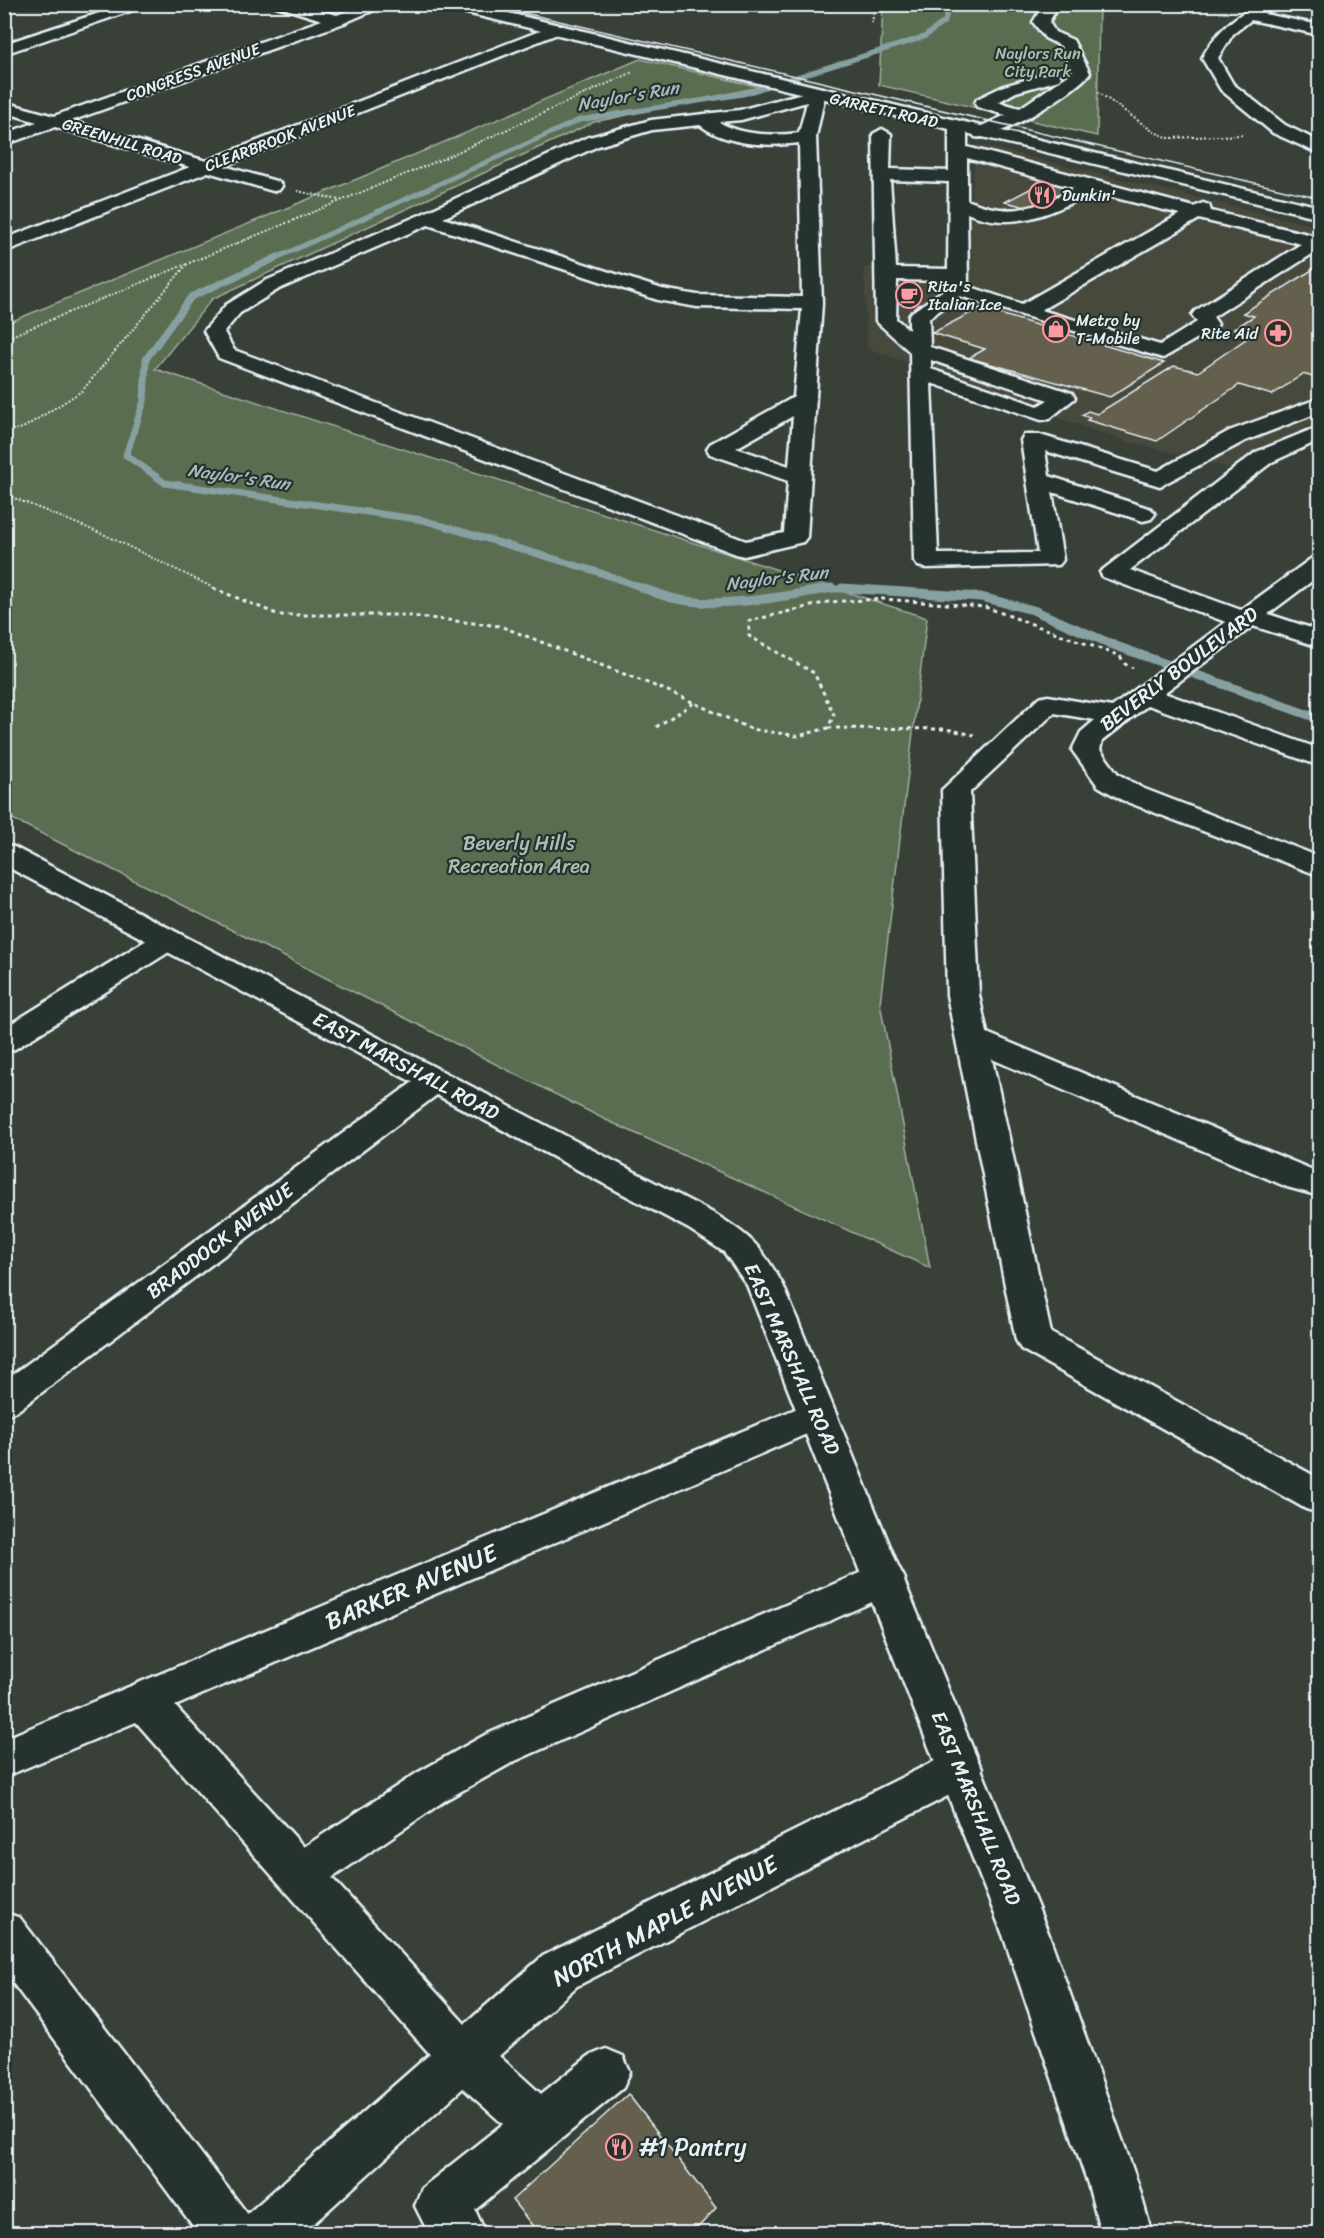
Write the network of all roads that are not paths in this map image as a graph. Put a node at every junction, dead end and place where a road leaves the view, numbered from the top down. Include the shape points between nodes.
1 (144, 4) edge
2 (277, 4) edge
3 (381, 4) edge
4 (450, 4) edge
5 (1052, 4) edge
6 (1272, 4) edge
7 (1248, 15) junction
8 (339, 20) junction
9 (555, 30) junction
10 (1320, 30) edge
11 (4, 49) edge
12 (1053, 77) dead end
13 (817, 94) junction
14 (4, 107) edge
15 (1022, 114) junction
16 (705, 118) junction
17 (56, 121) junction
18 (958, 128) junction
19 (981, 133) junction
20 (882, 134) dead end
21 (807, 137) junction
22 (4, 140) edge
23 (1320, 149) edge
24 (958, 150) junction
25 (206, 167) junction
26 (881, 174) junction
27 (958, 177) junction
28 (273, 186) road end
29 (1097, 188) junction
30 (1219, 190) junction
31 (1243, 195) junction
32 (959, 203) junction
33 (1199, 211) junction
34 (1320, 213) edge
35 (427, 219) junction
36 (1043, 222) dead end
37 (1318, 241) edge
38 (4, 246) edge
39 (888, 274) junction
40 (958, 282) junction
41 (812, 303) junction
42 (1024, 310) junction
43 (920, 350) junction
44 (920, 372) junction
45 (805, 400) junction
46 (1320, 404) edge
47 (1041, 414) junction
48 (1320, 432) edge
49 (1032, 440) junction
50 (799, 477) junction
51 (1039, 480) junction
52 (1143, 514) dead end
53 (1320, 562) edge
54 (1247, 618) junction
55 (1320, 640) edge
56 (1145, 695) junction
57 (1118, 716) junction
58 (1320, 758) edge
59 (4, 853) edge
60 (1320, 867) edge
61 (166, 941) junction
62 (973, 1039) junction
63 (4, 1042) edge
64 (435, 1081) junction
65 (1320, 1185) edge
66 (4, 1401) edge
67 (817, 1414) junction
68 (1320, 1498) edge
69 (885, 1578) junction
70 (143, 1700) junction
71 (4, 1759) edge
72 (960, 1768) junction
73 (300, 1875) junction
74 (4, 1933) edge
75 (464, 2057) junction
76 (606, 2072) dead end
77 (540, 2125) junction
78 (1113, 2184) junction
79 (231, 2234) edge
80 (263, 2234) edge
81 (461, 2234) edge
82 (1121, 2234) edge
83 (1126, 2234) edge

1 - 11 street
2 - 8 street
3 - 8 street, CONGRESS AVENUE
4 - 9 street, GARRETT ROAD
5 - 15 street via 1041,22 1050,35 1067,43 1082,73
6 - 7 street
7 - 10 street
7 - 23 street via 1219,37 1210,58 1227,87 1281,130
8 - 17 street, CONGRESS AVENUE
9 - 13 street, GARRETT ROAD
9 - 25 street, CLEARBROOK AVENUE
12 - 15 street via 1010,89 983,103
13 - 16 street via 741,115
13 - 18 street, GARRETT ROAD
13 - 21 street
14 - 17 street, GREENHILL ROAD
15 - 19 street
16 - 21 street via 722,130 765,140
16 - 35 street via 651,125 592,142
17 - 22 street, CONGRESS AVENUE
17 - 25 street, GREENHILL ROAD
18 - 19 street, GARRETT ROAD
18 - 24 street
19 - 30 street, GARRETT ROAD
20 - 26 street
21 - 41 street
24 - 27 street
24 - 29 street
25 - 28 street, GREENHILL ROAD
25 - 38 street, CLEARBROOK AVENUE
26 - 27 street
26 - 39 street
27 - 32 street
29 - 32 street via 1024,217 1001,217
29 - 33 street
29 - 36 street
30 - 31 street, GARRETT ROAD
30 - 33 street via 1199,202
31 - 33 street via 1221,208
31 - 34 street, GARRETT ROAD
32 - 40 street
33 - 37 street
33 - 42 street
35 - 41 street via 658,294 697,302
35 - 50 street via 272,285 233,309 214,331 226,354 744,549 795,537
37 - 42 street via 1202,315 1208,324 1163,352
39 - 40 street
39 - 43 street via 886,321
40 - 42 street
40 - 43 street via 919,316
41 - 45 street
43 - 44 street
43 - 47 street via 1065,398
44 - 47 street
44 - 51 street via 926,561 1051,560
45 - 50 street
45 - 50 street via 718,448
46 - 49 street via 1238,436 1160,479
47 - 49 street
48 - 54 street via 1264,457 1112,572
49 - 51 street
51 - 52 street
53 - 54 street, BEVERLY BOULEVARD
54 - 55 street
54 - 56 street, BEVERLY BOULEVARD
56 - 57 street, BEVERLY BOULEVARD
56 - 58 street
57 - 60 street, BEVERLY BOULEVARD via 1090,738 1086,750 1108,780 1132,794
57 - 62 street via 1048,704 956,790 963,995
59 - 61 street, EAST MARSHALL ROAD
61 - 63 street
61 - 64 street, EAST MARSHALL ROAD
62 - 65 street
62 - 68 street via 1034,1340
64 - 66 street, BRADDOCK AVENUE
64 - 67 street, EAST MARSHALL ROAD via 736,1243 765,1285
67 - 69 street, EAST MARSHALL ROAD
67 - 70 street, BARKER AVENUE
69 - 72 street, EAST MARSHALL ROAD
69 - 73 street via 500,1748 432,1786
70 - 71 street, BARKER AVENUE
70 - 73 street
72 - 75 street, NORTH MAPLE AVENUE via 560,1971
72 - 78 street, EAST MARSHALL ROAD via 1026,1935
73 - 75 street
74 - 79 street
75 - 77 street
75 - 80 street, NORTH MAPLE AVENUE
76 - 77 street
77 - 81 street via 440,2206
78 - 82 street, EAST MARSHALL ROAD
78 - 83 street, EAST MARSHALL ROAD

